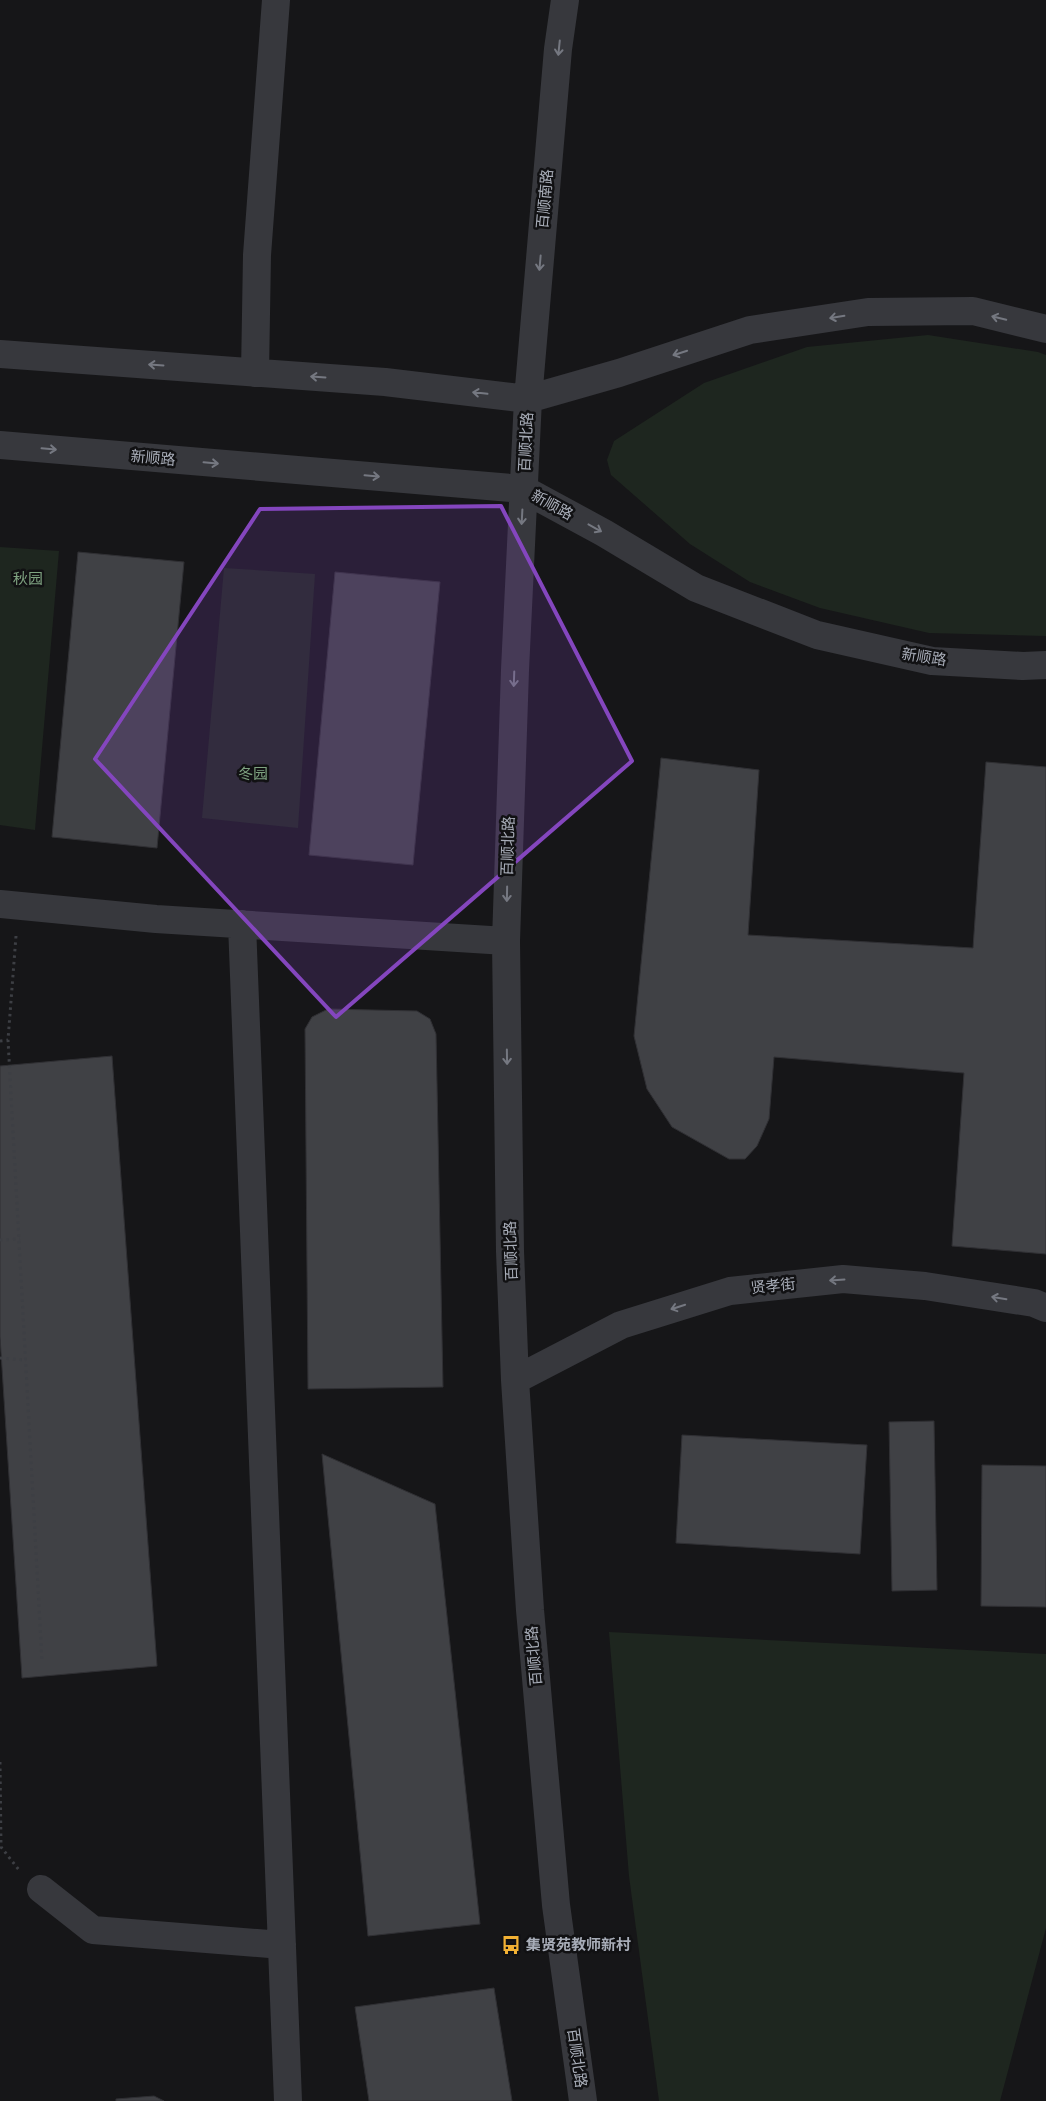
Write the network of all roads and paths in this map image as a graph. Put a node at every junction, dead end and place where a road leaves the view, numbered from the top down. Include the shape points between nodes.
1 (276, 0) edge
2 (565, 0) edge
3 (1046, 329) edge
4 (0, 354) edge
5 (254, 373) junction
6 (528, 398) junction
7 (0, 445) edge
8 (523, 489) junction
9 (1046, 665) edge
10 (9, 905) edge
11 (242, 924) junction
12 (506, 941) junction
13 (8, 1040) junction
14 (0, 1041) edge
15 (20, 1239) junction
16 (0, 1240) edge
17 (1046, 1308) edge
18 (0, 1358) edge
19 (26, 1360) junction
20 (516, 1380) junction
21 (42, 1661) dead end
22 (0, 1762) edge
23 (41, 1889) joint
24 (282, 1946) junction
25 (288, 2101) edge
26 (583, 2101) edge

1 - 5 street via 257,254
2 -> 6 street, 百顺南路
3 -> 6 street via 973,311 868,312 750,330 619,373
5 -> 4 street
6 -> 5 street via 385,382
6 - 8 street, 百顺北路
7 -> 8 street, 新顺路
8 -> 9 street, 新顺路 via 696,588 817,635 932,660
8 -> 12 street, 百顺北路
10 - 11 street
10 - 13 path
11 - 12 street
11 - 24 street
12 -> 20 street, 百顺北路 via 510,1241
13 - 14 path
13 - 15 path
15 - 16 path
15 - 19 path
17 -> 20 street, 贤孝街 via 1034,1303 925,1286 843,1279 730,1291 622,1325
18 - 19 path
19 - 21 path
20 - 26 street, 百顺北路 via 542,1763 556,1905
22 - 23 path via 1,1847 28,1881
23 - 24 street via 93,1930
24 - 25 street

